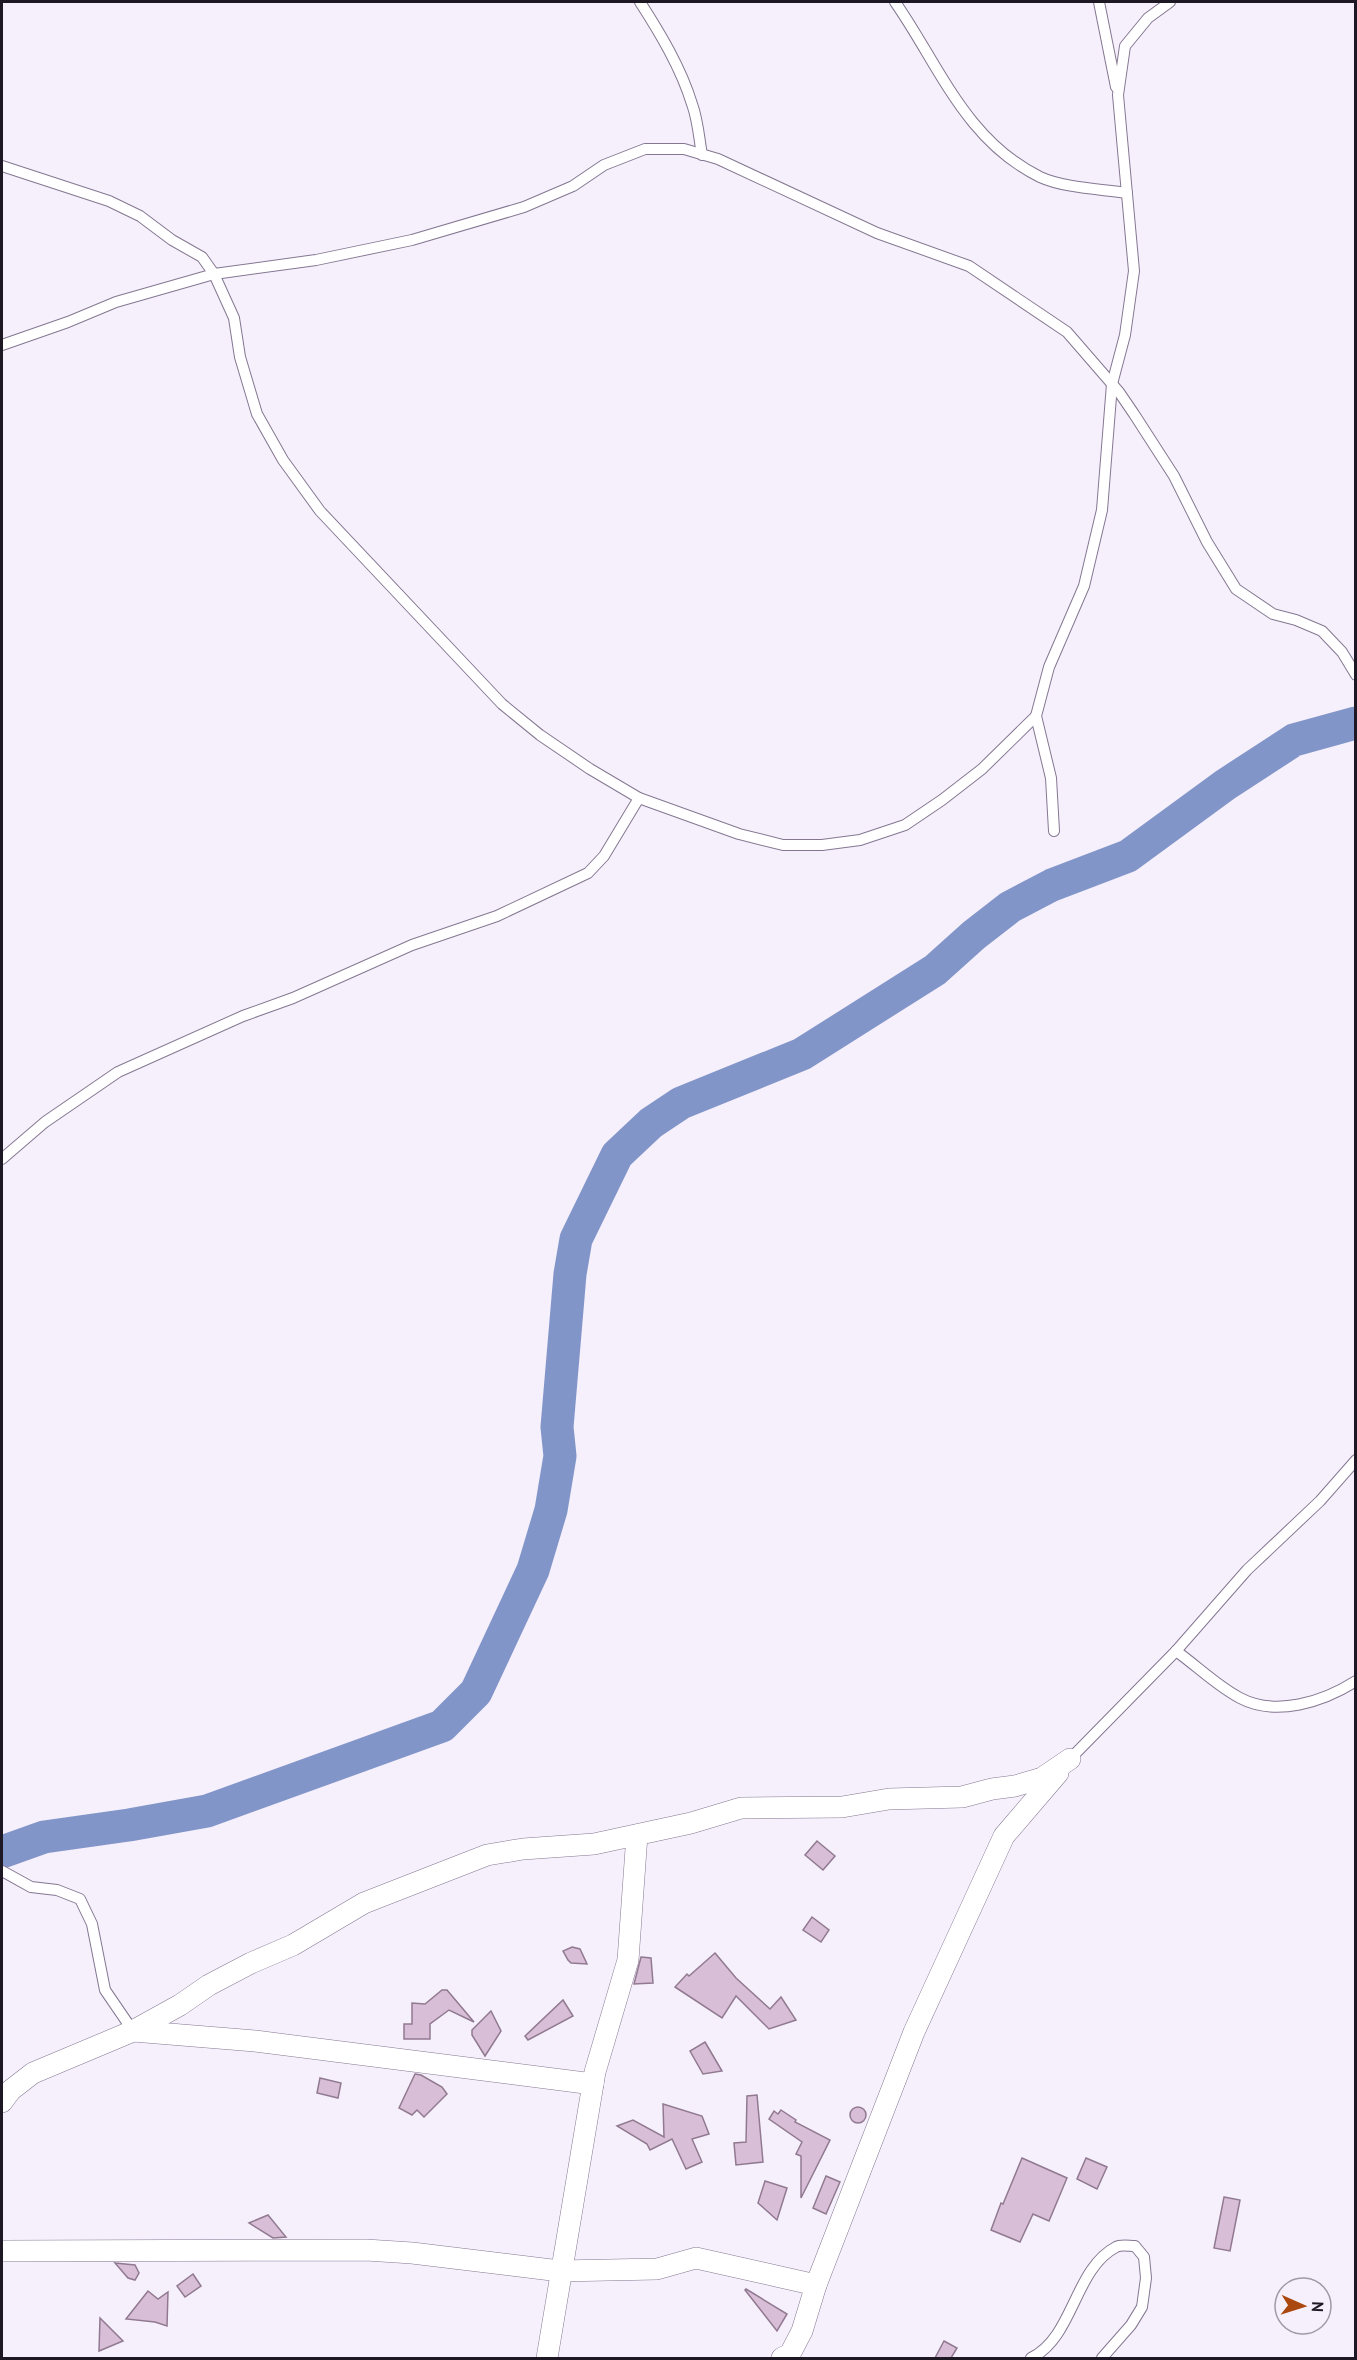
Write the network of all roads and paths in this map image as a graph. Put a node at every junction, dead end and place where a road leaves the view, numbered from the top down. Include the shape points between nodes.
1 (640, 2) edge
2 (895, 2) edge
3 (1099, 2) edge
4 (1170, 2) edge
5 (1118, 95) junction
6 (702, 154) junction
7 (2, 166) edge
8 (1126, 193) junction
9 (214, 274) junction
10 (2, 345) edge
11 (1112, 384) junction
12 (1356, 675) edge
13 (1036, 716) junction
14 (639, 798) junction
15 (1054, 831) dead end
16 (2, 1159) edge
17 (1356, 1460) edge
18 (1176, 1651) junction
19 (1356, 1681) edge
20 (1070, 1759) junction
21 (637, 1835) junction
22 (2, 1871) edge
23 (133, 2031) junction
24 (593, 2084) junction
25 (2, 2102) edge
26 (2, 2251) edge
27 (560, 2271) junction
28 (816, 2284) junction
29 (1036, 2356) edge
30 (547, 2358) edge
31 (782, 2358) edge
32 (1052, 2358) edge
33 (1102, 2358) edge

1 - 6 lane via 682,78 693,106
2 - 8 lane via 949,91 978,129 1009,158 1042,178
3 - 5 lane
4 - 5 lane via 1148,18 1125,46
5 - 8 lane
6 - 9 lane via 684,149 645,149 603,165 573,186 524,207 412,240 316,260
6 - 11 lane via 877,233 969,266 1067,332
7 - 9 lane via 84,192 140,216 202,257
8 - 11 lane via 1134,271 1125,335
9 - 10 lane via 116,302
9 - 14 lane via 234,318 240,357 257,414 320,512 502,704 540,735
11 - 12 lane via 1174,476 1236,589 1273,614 1322,632 1342,652
11 - 13 lane via 1102,510 1084,586 1049,667
13 - 14 lane via 982,769 942,800 904,825 860,840 783,845 739,834
13 - 15 lane via 1051,778
14 - 16 lane via 604,856 588,873 497,916 412,945 118,1072 45,1122
17 - 18 lane via 1320,1501 1247,1570
18 - 19 lane via 1239,1697 1258,1705 1301,1705
18 - 20 lane
20 - 21 street via 1042,1778 962,1797 889,1799 842,1807 741,1808
20 - 28 street via 1004,1836 914,2032
21 - 23 street via 594,1844 487,1855 410,1884 364,1903 293,1945 209,1985
21 - 24 street via 628,1960
22 - 23 lane via 31,1887 57,1890 80,1899 92,1924 105,1990
23 - 24 street via 255,2041
23 - 25 street via 33,2073
24 - 27 street
26 - 27 street via 366,2250
27 - 28 street via 657,2270 696,2258
27 - 30 street
28 - 31 street via 802,2331 790,2354
29 - 32 lane
29 - 33 lane via 1054,2338 1105,2255 1118,2245 1135,2246 1144,2257 1142,2307

